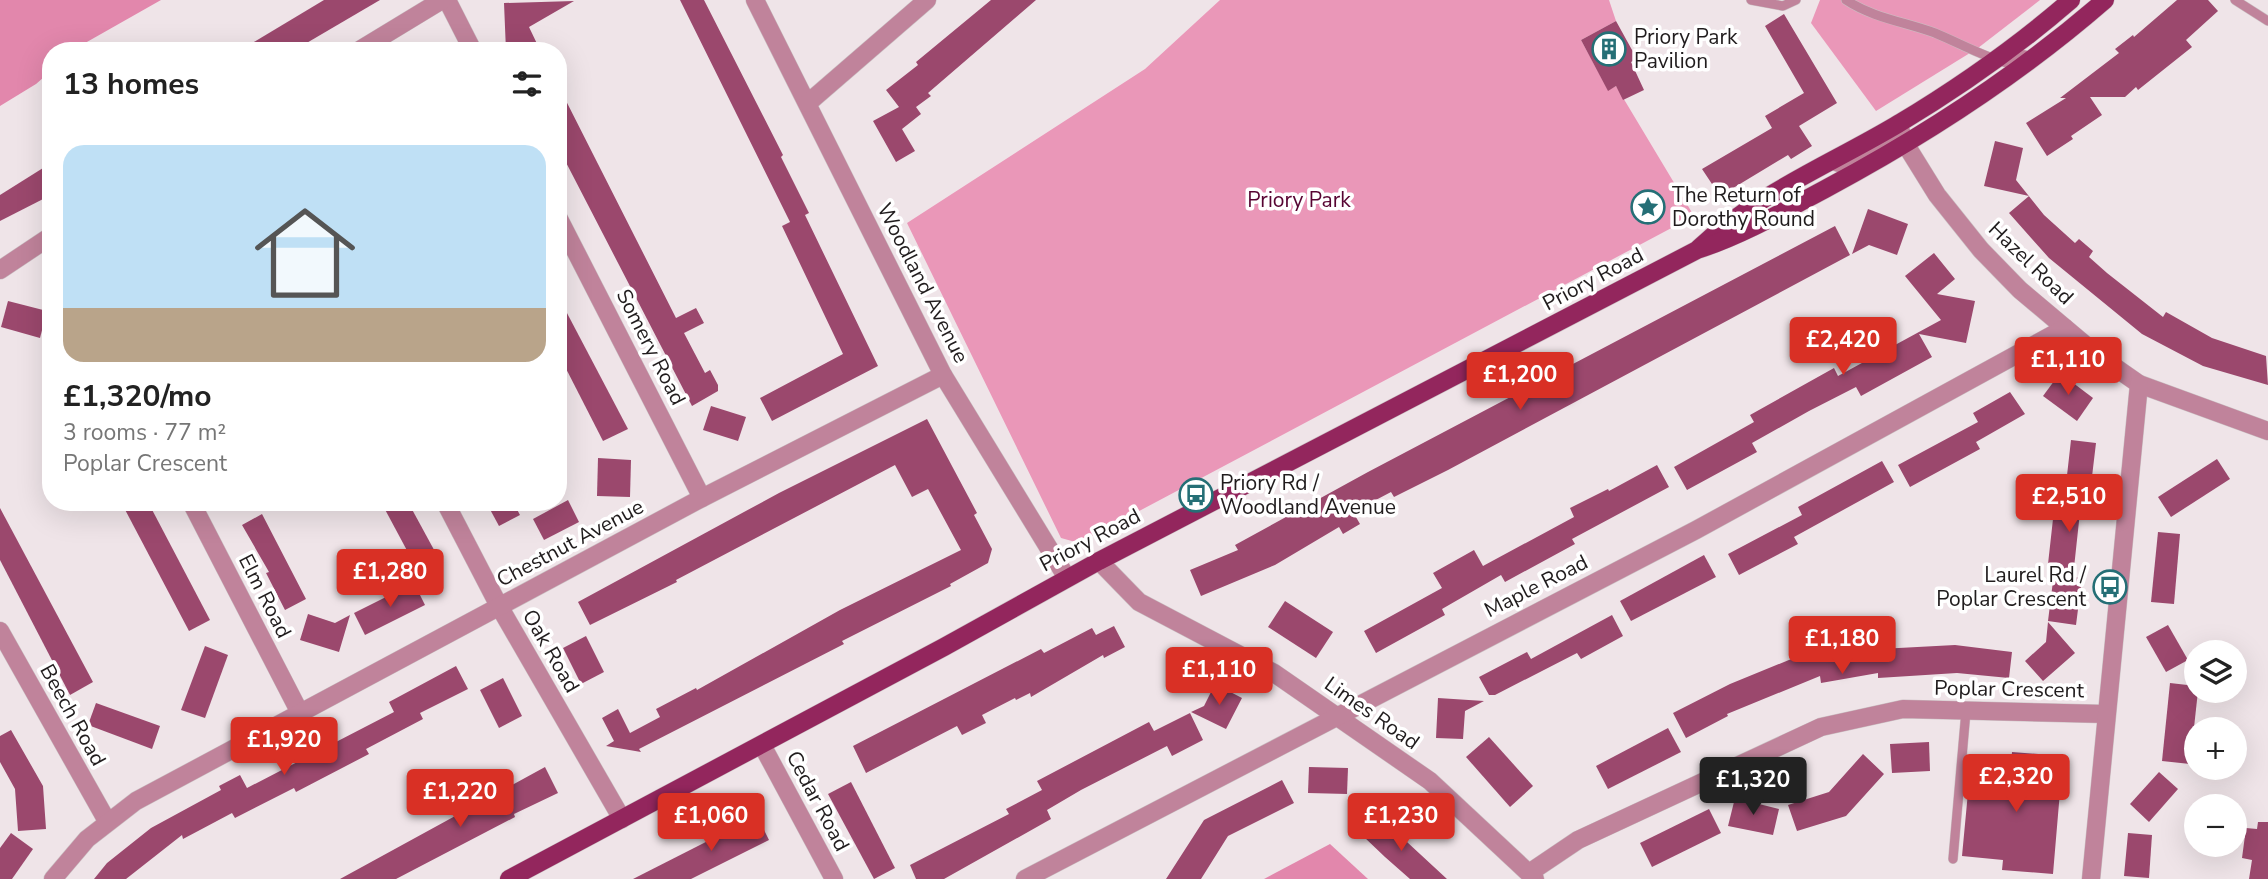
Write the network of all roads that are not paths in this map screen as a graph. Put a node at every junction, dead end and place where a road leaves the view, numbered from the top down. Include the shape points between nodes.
1 (445, 0) edge
2 (755, 0) edge
3 (927, 0) edge
4 (1751, 0) edge
5 (1796, 0) edge
6 (1846, 0) edge
7 (2071, 0) edge
8 (2105, 0) edge
9 (2235, 0) edge
10 (2268, 21) edge
11 (373, 42) edge
12 (468, 42) edge
13 (2034, 57) junction
14 (1993, 59) junction
15 (808, 103) junction
16 (1898, 124) junction
17 (1906, 145) junction
18 (1833, 161) junction
19 (567, 235) edge
20 (42, 242) edge
21 (1697, 250) junction
22 (0, 270) edge
23 (2065, 328) junction
24 (943, 375) junction
25 (2139, 384) junction
26 (2268, 431) edge
27 (702, 498) junction
28 (196, 511) edge
29 (450, 511) edge
30 (1099, 561) junction
31 (1067, 578) junction
32 (499, 606) junction
33 (0, 631) edge
34 (299, 711) junction
35 (1966, 711) junction
36 (2106, 714) junction
37 (1336, 715) junction
38 (762, 745) junction
39 (622, 819) junction
40 (107, 821) junction
41 (1953, 859) dead end
42 (1532, 876) edge
43 (53, 879) edge
44 (509, 879) edge
45 (834, 879) edge
46 (1025, 879) edge
47 (2091, 879) edge

1 - 11 street
1 - 12 street
2 - 15 street, Woodland Avenue
3 - 15 street
4 - 5 lane via 1783,6
6 - 14 lane
7 - 14 main road, Priory Road
8 - 13 main road, Priory Road
9 - 10 lane
13 - 14 lane via 2020,54 2007,63
13 - 17 main road, Priory Road
14 - 16 main road, Priory Road
15 - 24 street, Woodland Avenue
16 - 17 street, Hazel Road
16 - 18 main road, Priory Road
17 - 18 street via 1896,139 1848,166
17 - 21 main road, Priory Road via 1732,239
17 - 23 street, Hazel Road via 1937,195 1982,250
18 - 21 main road, Priory Road via 1728,220
19 - 27 street, Somery Road
20 - 22 street
21 - 30 main road, Priory Road
23 - 25 street, Hazel Road
23 - 37 street, Maple Road via 1696,530
24 - 27 street, Chestnut Avenue
24 - 31 street, Woodland Avenue
25 - 26 street, Hazel Road
25 - 36 street
27 - 32 street, Chestnut Avenue
28 - 34 street, Elm Road
29 - 32 street, Oak Road
30 - 31 main road, Priory Road
30 - 37 street, Limes Road via 1139,602 1274,673
31 - 38 main road, Priory Road
32 - 34 street, Chestnut Avenue
32 - 39 street, Oak Road
33 - 40 street, Beech Road
34 - 40 street, Chestnut Avenue
35 - 36 street, Poplar Crescent
35 - 41 lane
35 - 42 street, Poplar Crescent via 1903,709 1821,727 1578,840
36 - 47 street
37 - 42 street, Limes Road via 1430,781
37 - 46 street, Maple Road
38 - 39 main road, Priory Road
38 - 45 street, Cedar Road
39 - 44 main road, Priory Road
40 - 43 street, Chestnut Avenue

